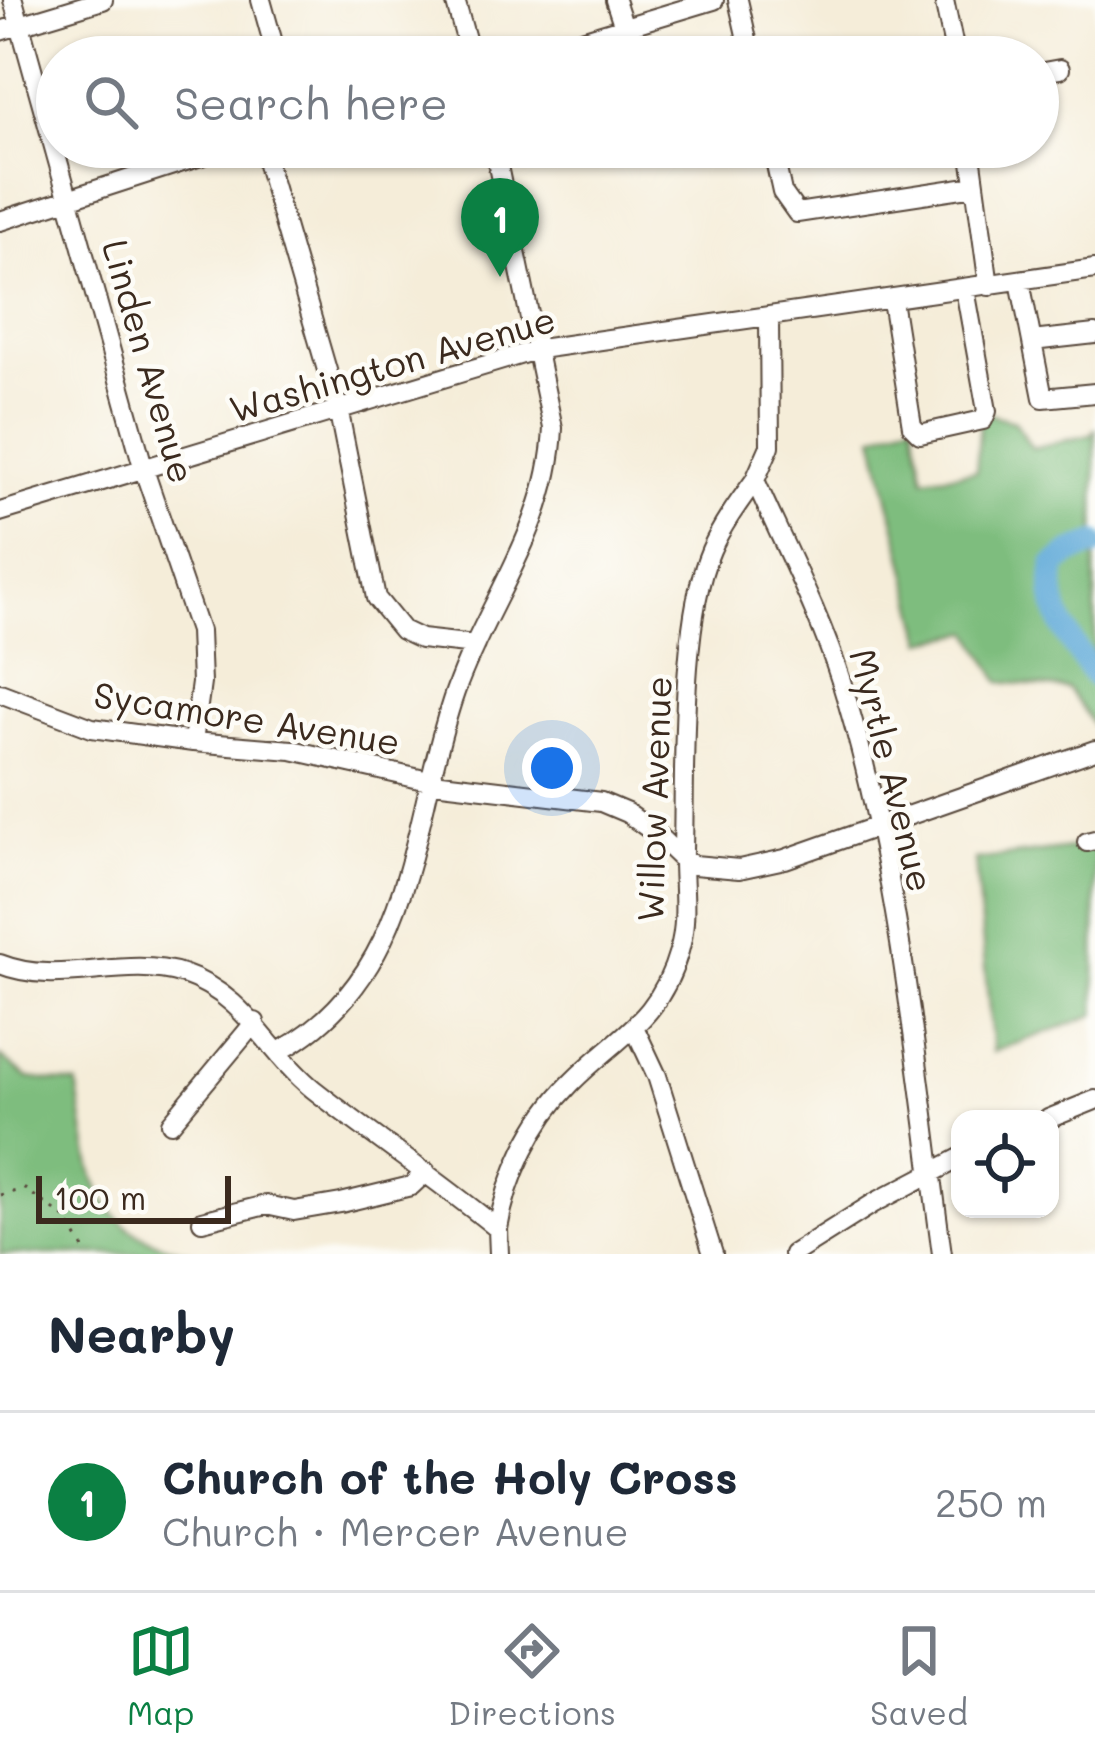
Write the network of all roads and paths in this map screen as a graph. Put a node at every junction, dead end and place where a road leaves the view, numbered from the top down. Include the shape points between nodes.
1 (13, 0) edge
2 (103, 0) edge
3 (262, 0) edge
4 (455, 0) edge
5 (615, 0) edge
6 (714, 0) edge
7 (738, 0) edge
8 (944, 0) edge
9 (20, 25) junction
10 (624, 27) junction
11 (0, 31) edge
12 (271, 36) edge
13 (465, 36) edge
14 (594, 36) edge
15 (746, 36) edge
16 (952, 36) edge
17 (36, 80) edge
18 (62, 168) edge
19 (165, 168) edge
20 (268, 168) edge
21 (499, 168) edge
22 (777, 168) edge
23 (973, 168) edge
24 (975, 186) junction
25 (71, 199) junction
26 (0, 221) edge
27 (1095, 269) edge
28 (1019, 281) junction
29 (989, 286) junction
30 (965, 290) junction
31 (892, 300) junction
32 (769, 318) junction
33 (1095, 334) edge
34 (1032, 341) junction
35 (539, 350) junction
36 (1095, 393) edge
37 (338, 408) junction
38 (144, 470) junction
39 (755, 480) junction
40 (0, 512) edge
41 (475, 645) junction
42 (0, 692) edge
43 (193, 742) junction
44 (1091, 751) edge
45 (1095, 773) edge
46 (433, 782) junction
47 (877, 826) junction
48 (682, 860) junction
49 (0, 964) edge
50 (255, 1022) junction
51 (635, 1029) junction
52 (280, 1051) junction
53 (1095, 1100) edge
54 (1059, 1115) edge
55 (171, 1124) dead end
56 (951, 1163) edge
57 (426, 1172) junction
58 (931, 1173) junction
59 (0, 1195) edge
60 (202, 1221) dead end
61 (498, 1228) junction
62 (87, 1254) edge
63 (499, 1254) edge
64 (712, 1254) edge
65 (793, 1254) edge
66 (942, 1254) edge

1 - 9 street, Linden Avenue
2 - 9 street
3 - 12 street
4 - 13 street
5 - 10 street
6 - 10 street
7 - 15 street
8 - 16 street
9 - 11 street
9 - 17 street, Linden Avenue
10 - 14 street
18 - 25 street, Linden Avenue
19 - 25 street
20 - 37 street
21 - 35 street
22 - 24 street via 797,213
23 - 24 street
24 - 29 street
25 - 26 street
25 - 38 street, Linden Avenue
27 - 28 street, Washington Avenue
28 - 29 street, Washington Avenue
28 - 34 street
29 - 30 street, Washington Avenue
30 - 31 street, Washington Avenue
30 - 31 street via 987,411 983,420 920,434 912,426
31 - 32 street, Washington Avenue
32 - 35 street, Washington Avenue
32 - 39 street via 770,446
33 - 34 street
34 - 36 street via 1043,398
35 - 37 street, Washington Avenue
35 - 41 street via 552,460 523,550
37 - 38 street, Washington Avenue
37 - 41 street via 382,609 421,639
38 - 40 street, Washington Avenue
38 - 43 street, Linden Avenue via 199,632
39 - 47 street, Myrtle Avenue via 840,676
39 - 48 street, Willow Avenue via 701,580
41 - 46 street
42 - 43 street, Sycamore Avenue via 92,728
43 - 46 street, Sycamore Avenue via 305,752
44 - 45 street
44 - 47 street
46 - 48 street, Sycamore Avenue via 602,802 655,833
46 - 52 street via 406,883 372,958 326,1021
47 - 48 street via 760,866
47 - 58 street, Myrtle Avenue via 903,949
48 - 51 street, Willow Avenue via 680,950
49 - 50 street via 53,975 159,968 205,985
50 - 52 street
50 - 55 street
51 - 61 street, Willow Avenue via 542,1118
51 - 64 street
52 - 57 street via 310,1086
53 - 54 street
56 - 58 street
57 - 60 street via 411,1186 340,1203 294,1211 266,1204
57 - 61 street
58 - 65 street
58 - 66 street, Myrtle Avenue
59 - 62 path via 26,1189 65,1218
61 - 63 street

